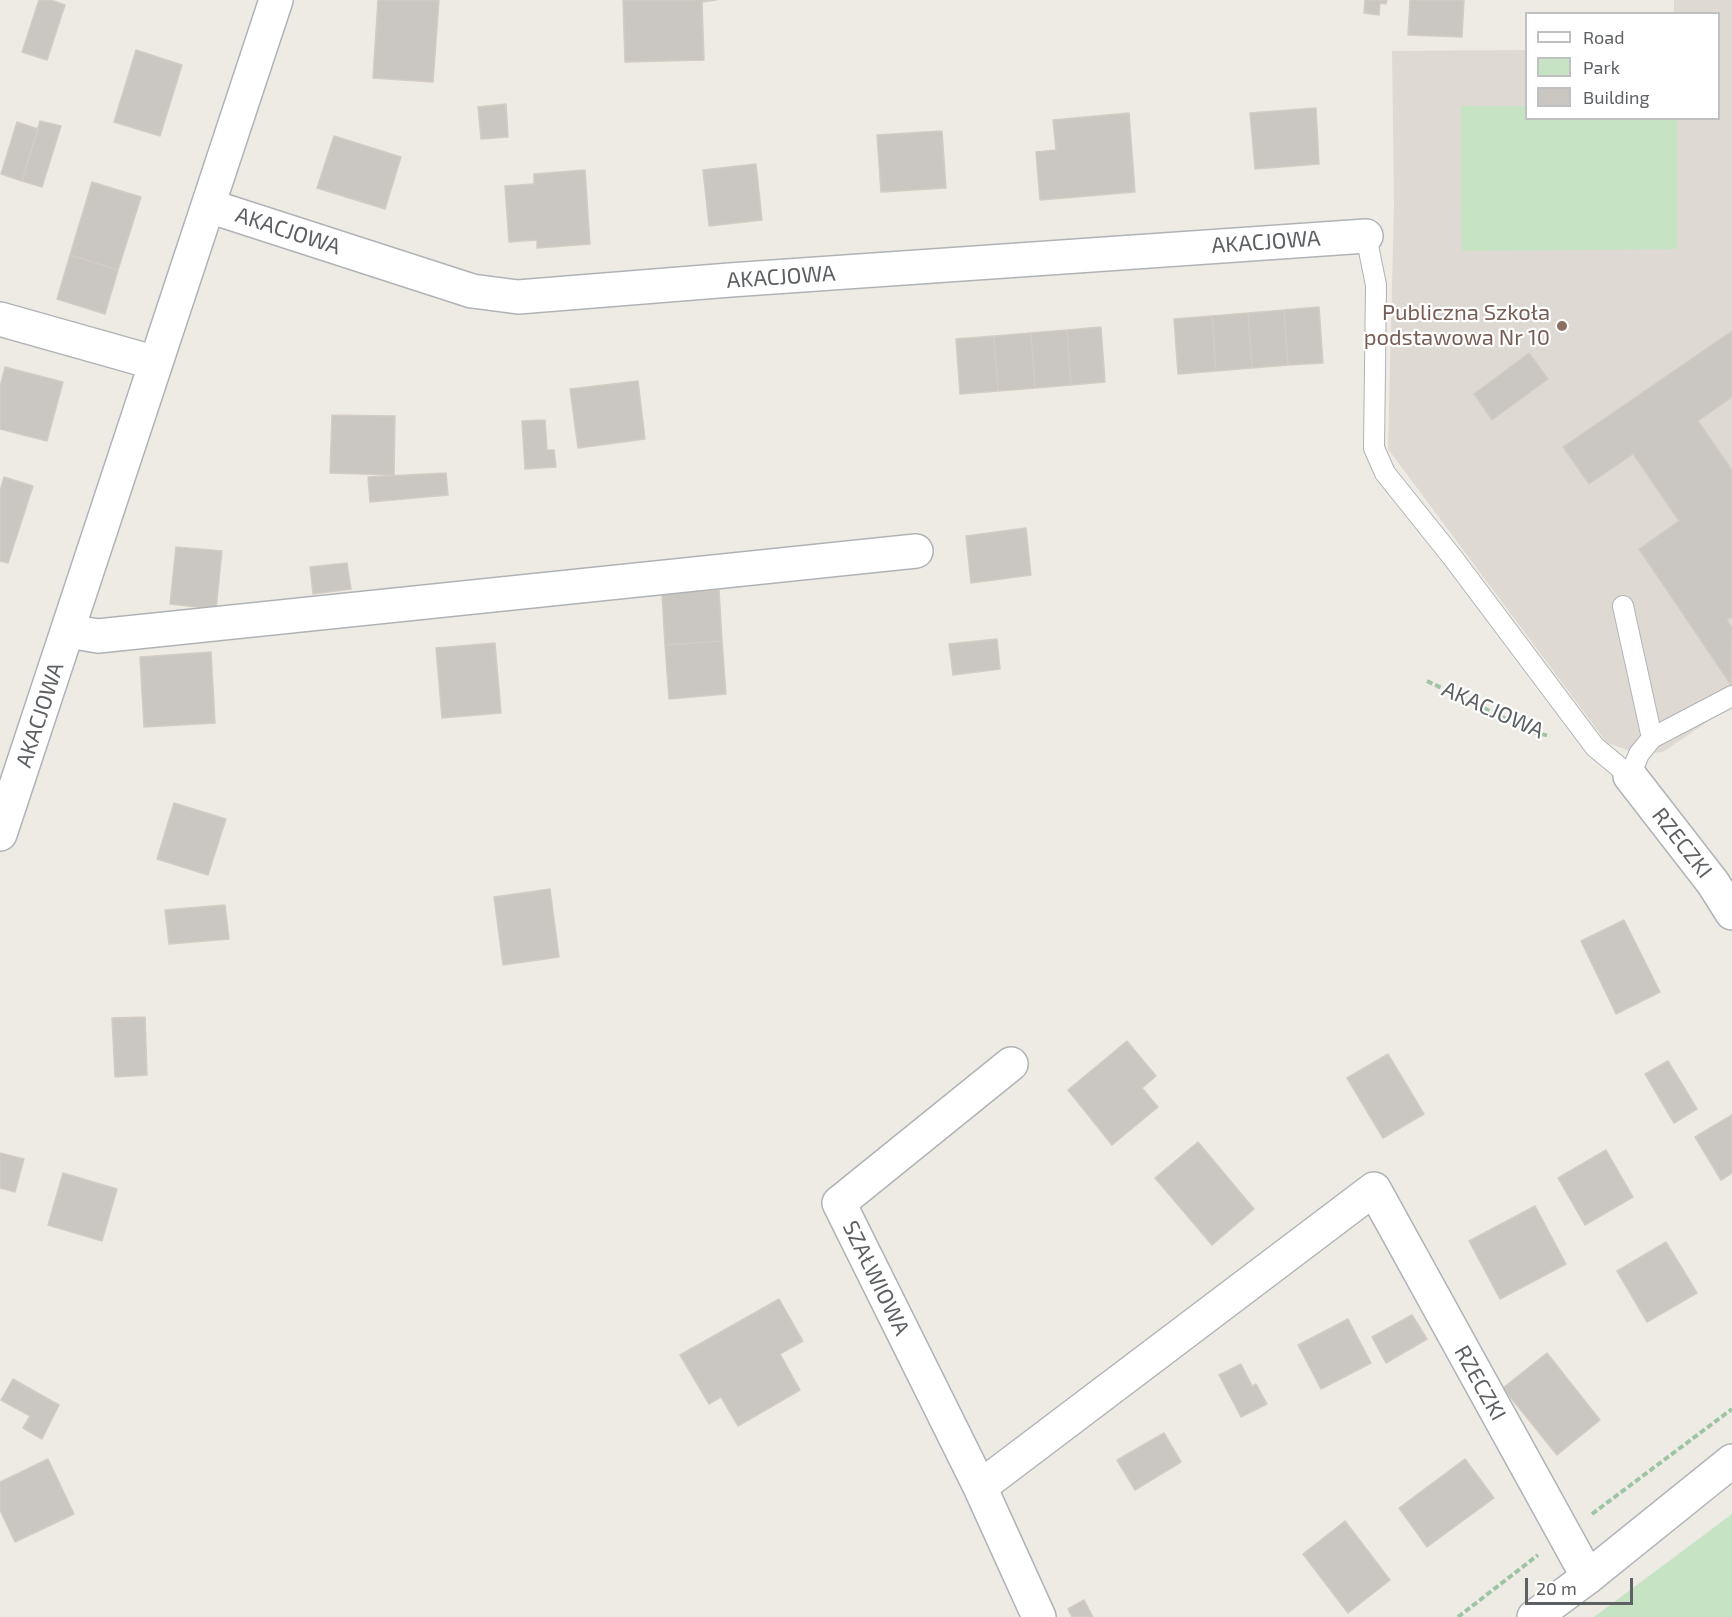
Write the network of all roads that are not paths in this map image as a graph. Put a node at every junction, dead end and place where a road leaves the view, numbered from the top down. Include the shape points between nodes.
1 (276, 0) edge
2 (209, 206) junction
3 (1366, 236) joint
4 (0, 319) edge
5 (156, 363) junction
6 (916, 551) dead end
7 (1623, 606) dead end
8 (68, 631) junction
9 (1732, 696) edge
10 (1652, 738) junction
11 (1630, 776) junction
12 (0, 834) edge
13 (1732, 913) edge
14 (1011, 1065) dead end
15 (1732, 1461) edge
16 (980, 1486) junction
17 (1588, 1577) junction
18 (1039, 1617) edge
19 (1534, 1617) edge

1 - 2 street, AKACJOWA
2 - 3 street, AKACJOWA via 472,291 518,297
2 - 5 street, AKACJOWA
3 - 11 lane via 1376,285 1374,448 1386,473 1595,747
4 - 5 street
5 - 8 street, AKACJOWA
6 - 8 street via 98,636
7 - 10 lane
8 - 12 street, AKACJOWA
9 - 10 lane
10 - 11 lane via 1639,754
11 - 13 street, RZECZKI
14 - 16 street, SZAŁWIOWA via 838,1203
15 - 17 street
16 - 17 street, RZECZKI via 1374,1189
16 - 18 street, SZAŁWIOWA
17 - 19 street

